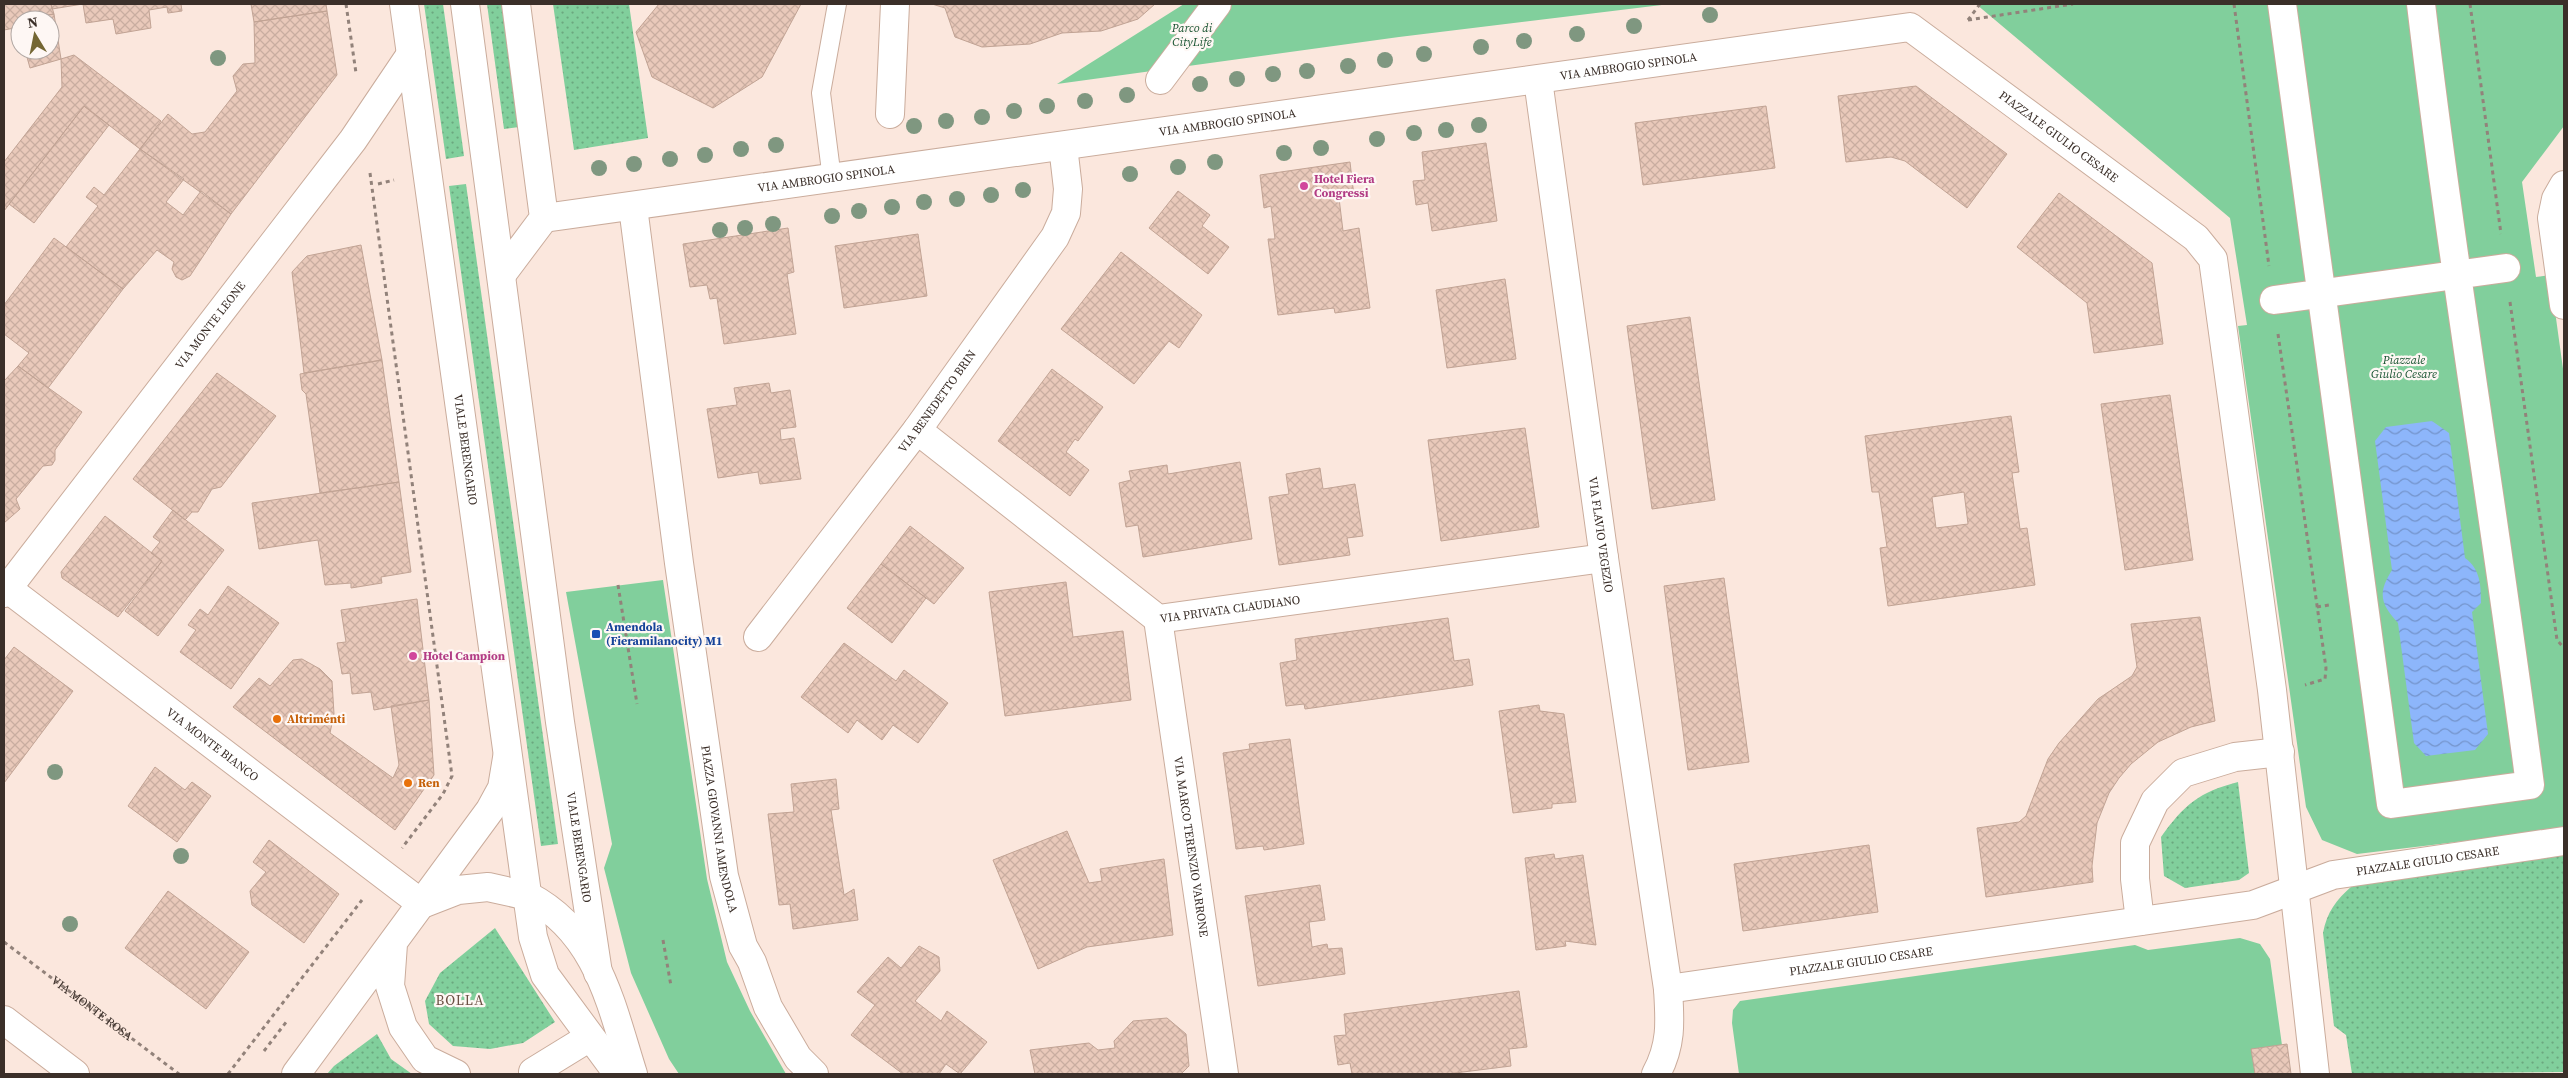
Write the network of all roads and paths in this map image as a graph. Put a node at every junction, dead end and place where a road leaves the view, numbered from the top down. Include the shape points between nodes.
1 (346, 4) edge
2 (404, 4) edge
3 (465, 4) edge
4 (516, 4) edge
5 (837, 4) edge
6 (895, 4) edge
7 (1217, 4) edge
8 (1980, 4) edge
9 (2073, 4) edge
10 (2234, 4) edge
11 (2282, 4) edge
12 (2421, 4) edge
13 (2470, 4) edge
14 (1910, 27) joint
15 (411, 54) junction
16 (357, 80) dead end
17 (1160, 80) dead end
18 (1538, 80) junction
19 (890, 114) dead end
20 (1063, 146) junction
21 (369, 168) dead end
22 (832, 179) junction
23 (2564, 185) edge
24 (633, 207) junction
25 (544, 218) junction
26 (2506, 268) junction
27 (502, 274) junction
28 (2457, 274) junction
29 (2322, 293) junction
30 (2274, 300) junction
31 (2564, 305) edge
32 (917, 430) junction
33 (1604, 558) junction
34 (618, 585) dead end
35 (5, 589) edge
36 (1158, 619) junction
37 (758, 637) dead end
38 (2564, 648) edge
39 (2296, 686) dead end
40 (637, 704) dead end
41 (506, 744) junction
42 (2280, 752) junction
43 (2564, 841) edge
44 (400, 850) dead end
45 (2294, 890) junction
46 (528, 896) junction
47 (363, 899) dead end
48 (422, 904) junction
49 (2140, 921) junction
50 (663, 940) dead end
51 (4, 942) edge
52 (393, 944) junction
53 (598, 973) junction
54 (670, 986) dead end
55 (1668, 989) junction
56 (609, 1000) junction
57 (4, 1020) edge
58 (287, 1021) dead end
59 (590, 1037) junction
60 (264, 1051) dead end
61 (75, 1074) edge
62 (179, 1074) edge
63 (228, 1074) edge
64 (296, 1074) edge
65 (456, 1074) edge
66 (531, 1074) edge
67 (618, 1074) edge
68 (633, 1074) edge
69 (814, 1074) edge
70 (1224, 1074) edge
71 (1656, 1074) edge
72 (2315, 1074) edge

1 - 16 path
2 - 15 street, VIALE BERENGARIO
3 - 27 street, VIALE BERENGARIO
4 - 25 street
5 - 22 lane via 821,93
6 - 19 street
7 - 17 street
8 - 9 path via 1968,20
10 - 30 path
11 - 29 street
12 - 28 street
13 - 26 path
14 - 18 street, VIA AMBROGIO SPINOLA
14 - 42 street, PIAZZALE GIULIO CESARE via 2196,238 2213,259
15 - 35 street, VIA MONTE LEONE via 353,140
15 - 41 street, VIALE BERENGARIO
18 - 20 street, VIA AMBROGIO SPINOLA
18 - 33 street, VIA FLAVIO VEGEZIO
20 - 22 street, VIA AMBROGIO SPINOLA
20 - 32 street, VIA BENEDETTO BRIN via 1068,189 1066,214 1055,237
21 - 44 path via 452,776 443,794
22 - 24 street, VIA AMBROGIO SPINOLA
23 - 31 street via 2556,199 2552,218
24 - 25 street, VIA AMBROGIO SPINOLA
24 - 69 street, PIAZZA GIOVANNI AMENDOLA via 724,876 742,946 752,962 768,1007 798,1058
25 - 27 street
26 - 28 street
26 - 38 path via 2551,603 2557,640
27 - 53 street, VIALE BERENGARIO via 556,687
28 - 29 street
28 - 29 street via 2530,785 2391,804
29 - 30 street
30 - 39 path via 2326,668 2324,679 2315,684
32 - 36 street, VIA PRIVATA CLAUDIANO
32 - 37 street, VIA BENEDETTO BRIN
33 - 36 street, VIA PRIVATA CLAUDIANO
33 - 55 street, VIA FLAVIO VEGEZIO
34 - 40 path
35 - 48 street, VIA MONTE BIANCO
36 - 70 street, VIA MARCO TERENZIO VARRONE
41 - 46 street, VIALE BERENGARIO
41 - 48 street via 507,770 499,795
42 - 45 street, PIAZZALE GIULIO CESARE
42 - 49 street via 2235,757 2183,773 2155,802 2135,843
43 - 45 street, PIAZZALE GIULIO CESARE via 2333,875
45 - 49 street, PIAZZALE GIULIO CESARE via 2253,905
45 - 72 street, PIAZZALE GIULIO CESARE
46 - 48 street via 488,887 458,890
46 - 53 street via 548,906 566,922 585,945
46 - 59 street via 533,937 545,975
47 - 63 path
48 - 52 street
49 - 55 street, PIAZZALE GIULIO CESARE
50 - 54 path
51 - 62 path, VIA MONTE ROSA
52 - 64 street
52 - 65 street via 390,986 403,1026 425,1059
53 - 56 street
55 - 71 street via 1670,1019 1666,1056
56 - 59 street
56 - 68 street
57 - 61 street
58 - 60 path
59 - 66 street
59 - 67 street

